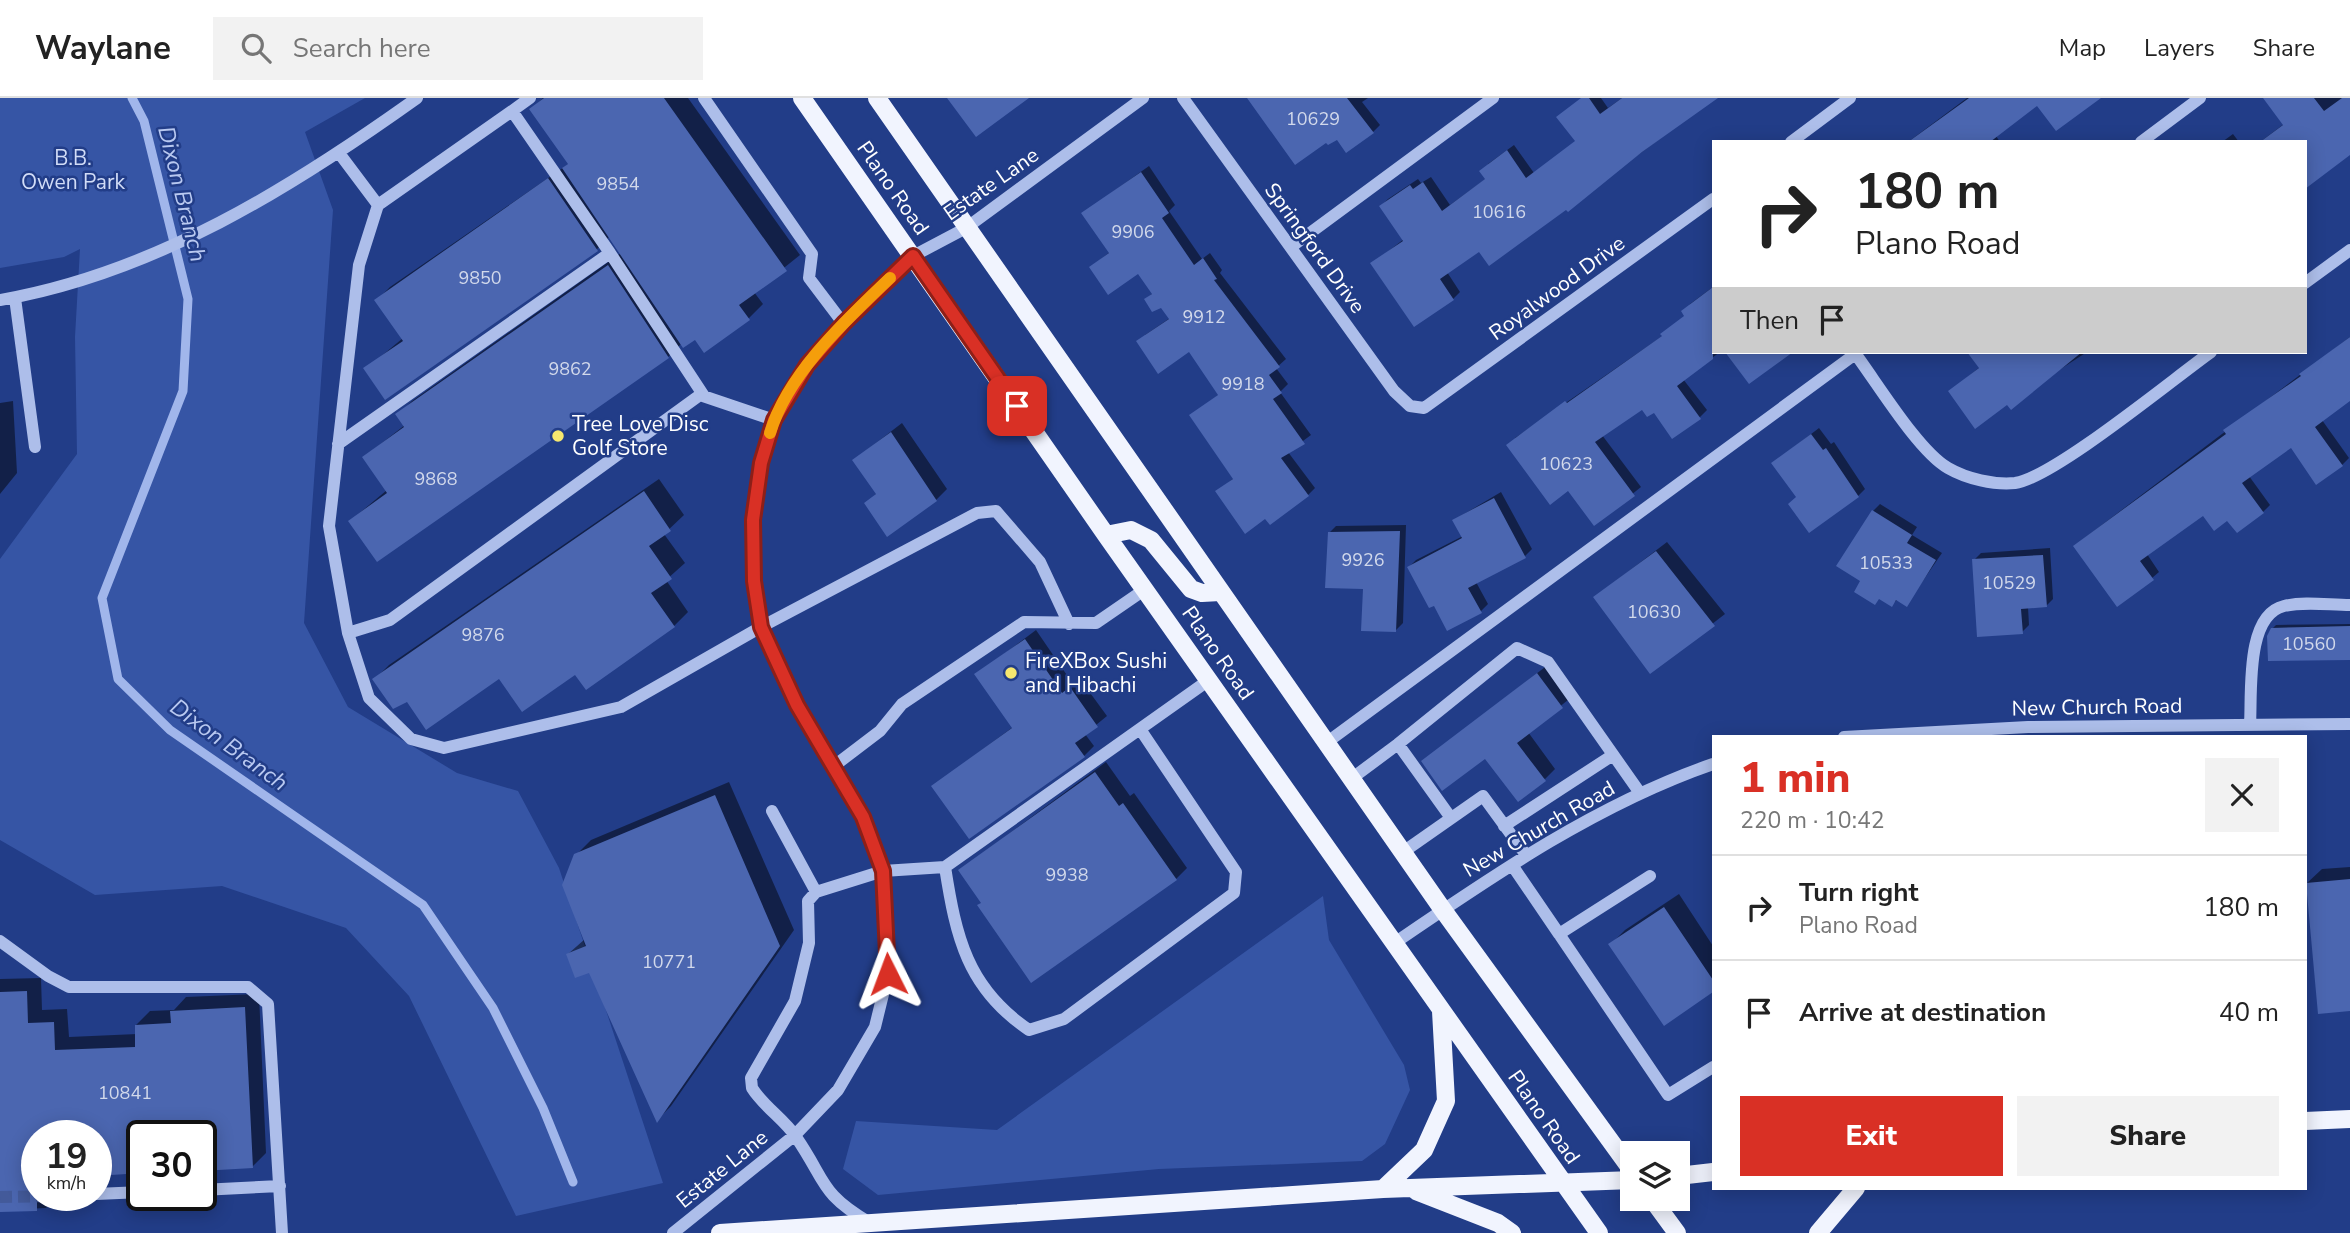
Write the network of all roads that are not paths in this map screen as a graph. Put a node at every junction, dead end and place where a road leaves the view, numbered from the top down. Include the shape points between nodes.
1 (417, 98) edge
2 (530, 98) edge
3 (704, 98) edge
4 (802, 98) edge
5 (877, 98) edge
6 (1143, 98) edge
7 (1183, 98) edge
8 (1493, 98) edge
9 (1850, 98) edge
10 (2200, 98) edge
11 (512, 111) junction
12 (1794, 140) edge
13 (2144, 140) edge
14 (339, 153) junction
15 (1712, 200) edge
16 (378, 205) junction
17 (966, 228) junction
18 (1291, 247) junction
19 (2350, 250) edge
20 (610, 253) junction
21 (913, 256) junction
22 (2307, 282) edge
23 (16, 298) junction
24 (0, 300) edge
25 (844, 323) junction
26 (1853, 354) edge
27 (1857, 354) edge
28 (2208, 354) edge
29 (704, 396) junction
30 (1424, 408) joint
31 (774, 420) junction
32 (338, 444) junction
33 (35, 447) dead end
34 (1106, 536) junction
35 (1144, 590) junction
36 (1220, 592) junction
37 (2350, 605) edge
38 (1069, 624) junction
39 (761, 627) junction
40 (348, 633) junction
41 (1209, 680) junction
42 (2350, 724) edge
43 (2250, 725) junction
44 (1140, 729) junction
45 (1907, 734) edge
46 (1886, 735) edge
47 (1326, 743) junction
48 (1398, 744) junction
49 (1613, 755) junction
50 (1712, 764) edge
51 (834, 766) junction
52 (1351, 779) junction
53 (1640, 793) junction
54 (772, 811) dead end
55 (1451, 818) junction
56 (1504, 826) junction
57 (1403, 852) junction
58 (1526, 855) junction
59 (1512, 864) junction
60 (945, 867) junction
61 (883, 871) junction
62 (1650, 876) dead end
63 (816, 892) junction
64 (1443, 910) junction
65 (1559, 934) junction
66 (0, 941) edge
67 (1393, 944) junction
68 (1441, 1011) junction
69 (1712, 1068) edge
70 (2350, 1119) edge
71 (2307, 1121) edge
72 (795, 1135) junction
73 (1620, 1154) edge
74 (1712, 1171) edge
75 (1690, 1174) edge
76 (1620, 1181) edge
77 (1563, 1183) junction
78 (280, 1186) junction
79 (1409, 1188) junction
80 (217, 1189) edge
81 (1383, 1189) junction
82 (1854, 1190) edge
83 (1661, 1211) edge
84 (874, 1225) junction
85 (282, 1233) edge
86 (673, 1233) edge
87 (720, 1233) edge
88 (1512, 1233) edge
89 (1599, 1233) edge
90 (1677, 1233) edge
91 (1818, 1233) edge

1 - 14 street
2 - 11 street
3 - 25 street via 812,254 809,278
4 - 21 main road, Plano Road
5 - 17 main road, Plano Road
6 - 17 street, Estate Lane
7 - 18 street, Springford Drive
8 - 18 street
9 - 12 street
10 - 13 street
11 - 16 street
11 - 20 street
14 - 16 street
14 - 23 street via 195,235 104,273
15 - 30 street, Royalwood Drive
16 - 32 street via 359,265
17 - 21 street, Estate Lane
17 - 36 main road, Plano Road
18 - 30 street, Springford Drive via 1394,391 1410,406
19 - 22 street
20 - 29 street
20 - 32 street
21 - 25 street, Estate Lane
21 - 34 main road, Plano Road
23 - 24 street
23 - 33 street
25 - 31 street, Estate Lane via 807,365
26 - 47 street
27 - 28 street via 1926,449 1947,468 1985,482 2017,483 2056,465
29 - 31 street
29 - 40 street via 390,620
31 - 39 street, Estate Lane via 761,463 753,520 754,581
32 - 40 street via 329,526
34 - 35 main road, Plano Road
34 - 36 main road via 1131,530 1151,540 1191,589
35 - 38 street via 1096,623
35 - 41 main road, Plano Road
36 - 47 main road, Plano Road
37 - 43 street via 2282,606 2262,621 2253,652
38 - 39 street via 1040,562 996,511 976,513
38 - 51 street via 1024,622 902,704 880,731
39 - 40 street via 621,707 444,748 411,739 369,698
39 - 51 street, Estate Lane via 797,705
41 - 44 street
41 - 67 main road, Plano Road
42 - 43 street, New Church Road
43 - 45 street, New Church Road via 2028,727
44 - 60 street
44 - 60 street via 1236,872 1234,893 1064,1018 1029,1030 1006,1014 963,955
45 - 46 street, New Church Road
47 - 52 main road, Plano Road
48 - 49 street via 1517,649 1548,662
48 - 52 street
48 - 55 street
49 - 53 street
49 - 56 street
50 - 53 street, New Church Road
51 - 61 street, Estate Lane via 863,817
52 - 57 main road, Plano Road
53 - 58 street, New Church Road
54 - 63 street
55 - 56 street via 1483,796
55 - 57 street
56 - 58 street
57 - 64 main road, Plano Road
58 - 59 street, New Church Road
59 - 64 street, New Church Road
59 - 65 street
60 - 61 street
61 - 63 street
61 - 72 street, Estate Lane via 888,974 875,1027 838,1090
62 - 65 street
63 - 72 street via 808,901 807,955 795,1001 751,1078 757,1097
64 - 67 street, New Church Road
64 - 73 main road, Plano Road
65 - 69 street via 1668,1095
66 - 78 street via 69,987 248,987 268,1003
67 - 68 main road, Plano Road
68 - 77 main road, Plano Road
68 - 81 main road via 1446,1101 1424,1150
70 - 71 main road
72 - 84 street, Estate Lane via 825,1189
72 - 86 street, Estate Lane
74 - 75 main road
76 - 77 main road
77 - 79 main road
77 - 89 main road, Plano Road
78 - 80 street
78 - 85 street
79 - 81 main road
79 - 88 main road via 1498,1223
81 - 84 main road
82 - 91 main road
83 - 90 main road
84 - 87 main road

